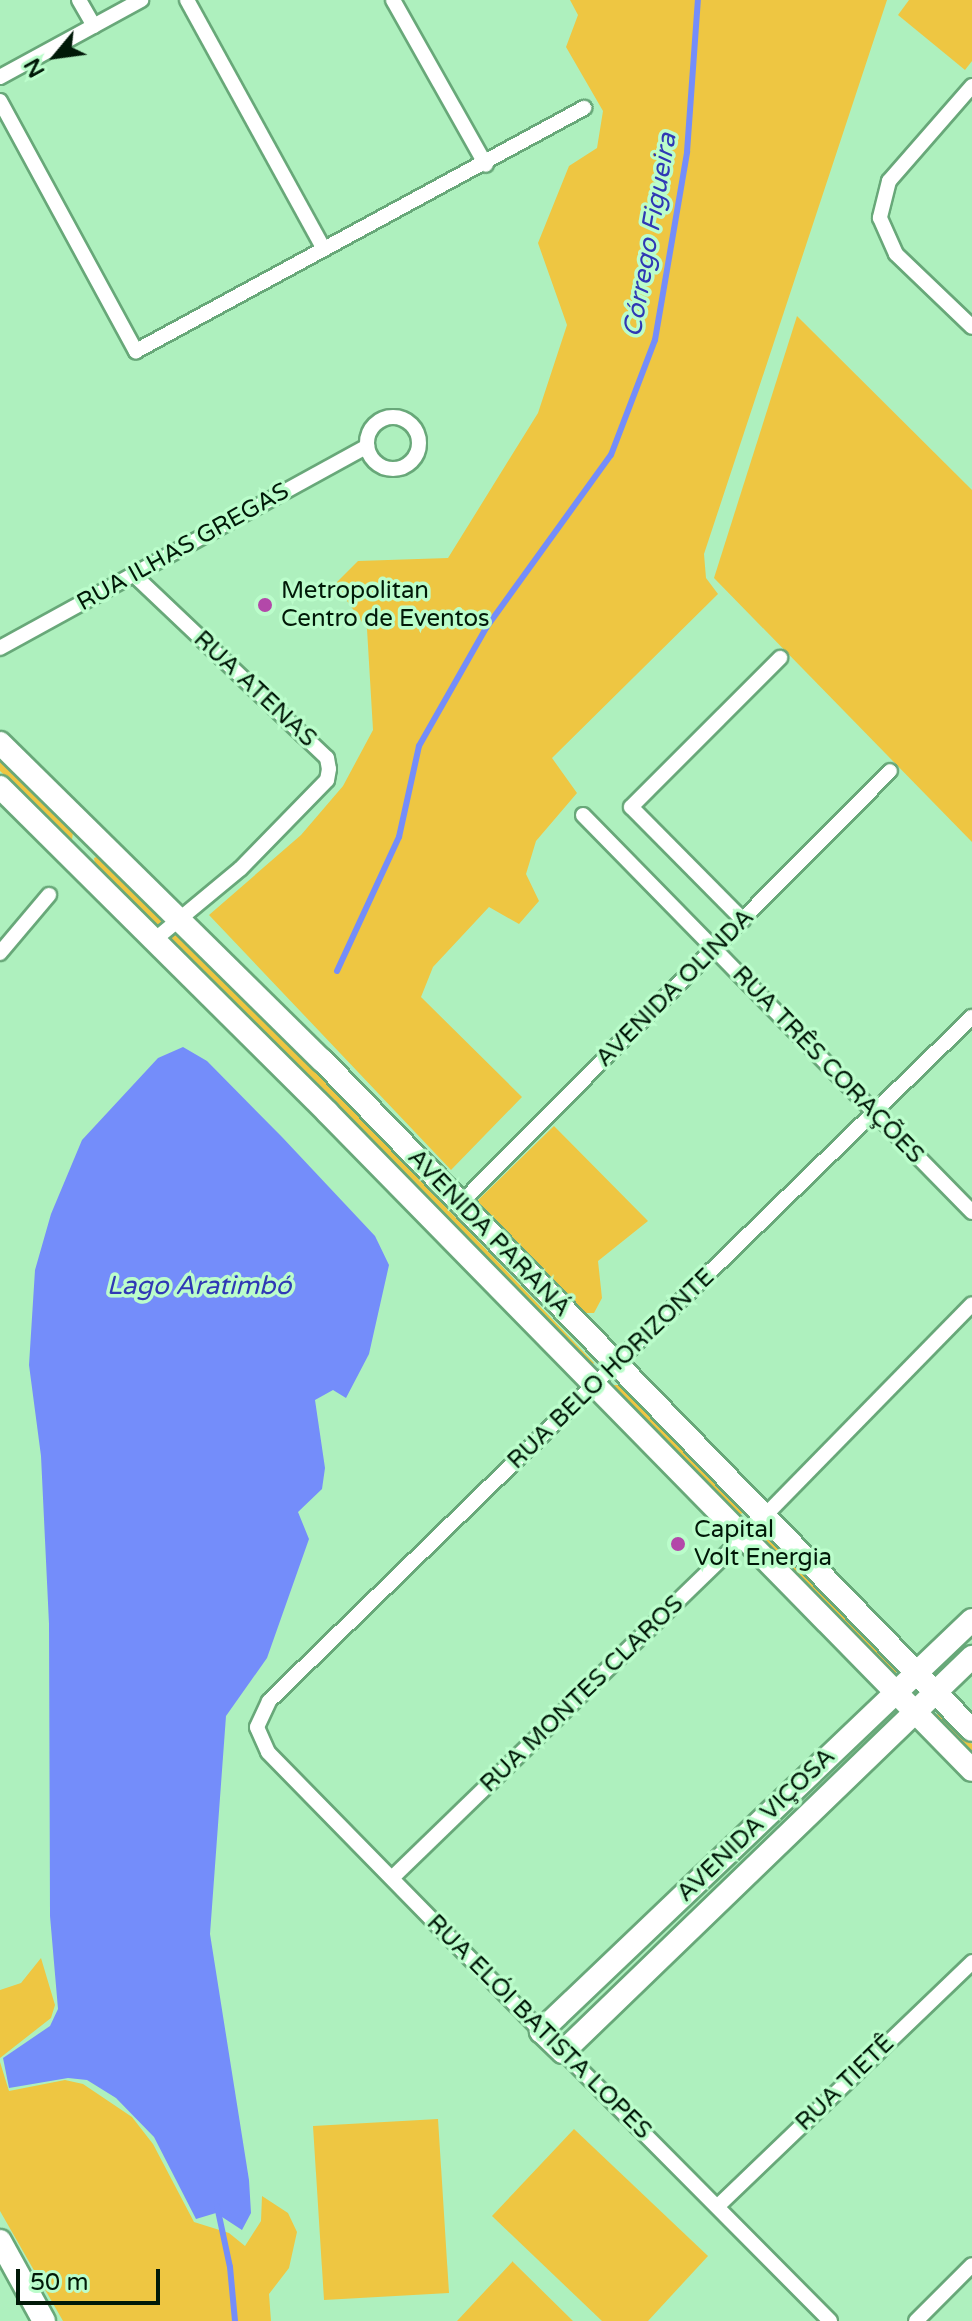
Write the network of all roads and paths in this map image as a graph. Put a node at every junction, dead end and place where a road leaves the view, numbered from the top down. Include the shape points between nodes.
1 (79, 0) edge
2 (141, 0) edge
3 (187, 0) edge
4 (393, 0) edge
5 (94, 26) junction
6 (0, 77) edge
7 (972, 86) edge
8 (0, 101) edge
9 (584, 108) dead end
10 (486, 165) junction
11 (324, 249) junction
12 (972, 327) edge
13 (367, 446) dead end
14 (133, 574) junction
15 (0, 648) edge
16 (780, 658) dead end
17 (0, 743) edge
18 (890, 771) dead end
19 (0, 787) edge
20 (583, 815) dead end
21 (49, 895) dead end
22 (177, 920) junction
23 (743, 920) junction
24 (153, 941) junction
25 (715, 949) junction
26 (0, 953) edge
27 (972, 1017) edge
28 (874, 1112) junction
29 (460, 1204) junction
30 (972, 1212) edge
31 (972, 1304) edge
32 (616, 1364) junction
33 (595, 1385) junction
34 (766, 1515) junction
35 (743, 1538) junction
36 (972, 1620) edge
37 (972, 1657) edge
38 (914, 1673) junction
39 (895, 1692) junction
40 (935, 1692) junction
41 (915, 1711) junction
42 (257, 1727) joint
43 (972, 1730) edge
44 (972, 1770) edge
45 (392, 1878) junction
46 (972, 1962) edge
47 (541, 2031) junction
48 (563, 2052) junction
49 (719, 2205) junction
50 (0, 2241) edge
51 (972, 2265) edge
52 (44, 2321) edge
53 (830, 2321) edge
54 (916, 2321) edge

1 - 5 street
2 - 5 street
3 - 11 street
4 - 10 street
5 - 6 street
7 - 12 street via 889,181 880,218 896,254
8 - 11 street via 136,351
9 - 10 street
10 - 11 street
13 - 14 street, RUA ILHAS GREGAS
14 - 15 street, RUA ILHAS GREGAS
14 - 22 street, RUA ATENAS via 327,758 329,769 327,780 240,869
16 - 23 street via 631,807
17 - 22 main road, AVENIDA PARANÁ
18 - 23 street, AVENIDA OLINDA
19 - 24 main road, AVENIDA PARANÁ
20 - 25 street, RUA TRÊS CORAÇÕES
21 - 26 street
22 - 24 street, RUA ATENAS
22 - 29 main road, AVENIDA PARANÁ
23 - 25 street, AVENIDA OLINDA
24 - 33 main road, AVENIDA PARANÁ
25 - 28 street, RUA TRÊS CORAÇÕES
25 - 29 street, AVENIDA OLINDA
27 - 28 street, RUA BELO HORIZONTE
28 - 30 street, RUA TRÊS CORAÇÕES
28 - 32 street, RUA BELO HORIZONTE
29 - 32 main road, AVENIDA PARANÁ
31 - 34 street, RUA MONTES CLAROS
32 - 33 street, RUA BELO HORIZONTE
32 - 34 main road, AVENIDA PARANÁ
33 - 35 main road, AVENIDA PARANÁ
33 - 42 street, RUA BELO HORIZONTE via 269,1701
34 - 35 street, RUA MONTES CLAROS
34 - 38 main road, AVENIDA PARANÁ
35 - 39 main road, AVENIDA PARANÁ
35 - 45 street, RUA MONTES CLAROS
36 - 38 main road, AVENIDA VIÇOSA
37 - 40 main road, AVENIDA VIÇOSA
38 - 39 main road, AVENIDA VIÇOSA
38 - 40 main road, AVENIDA PARANÁ
39 - 41 main road, AVENIDA PARANÁ
39 - 47 main road, AVENIDA VIÇOSA
40 - 41 main road, AVENIDA VIÇOSA
40 - 43 main road, AVENIDA PARANÁ
41 - 44 main road, AVENIDA PARANÁ
41 - 48 main road, AVENIDA VIÇOSA
42 - 45 street, RUA ELÓI BATISTA LOPES via 268,1752
45 - 47 street, RUA ELÓI BATISTA LOPES
46 - 49 street, RUA TIETÊ
47 - 48 main road, RUA ELÓI BATISTA LOPES
48 - 49 street, RUA ELÓI BATISTA LOPES
49 - 53 street, RUA ELÓI BATISTA LOPES
50 - 52 main road
51 - 54 street

